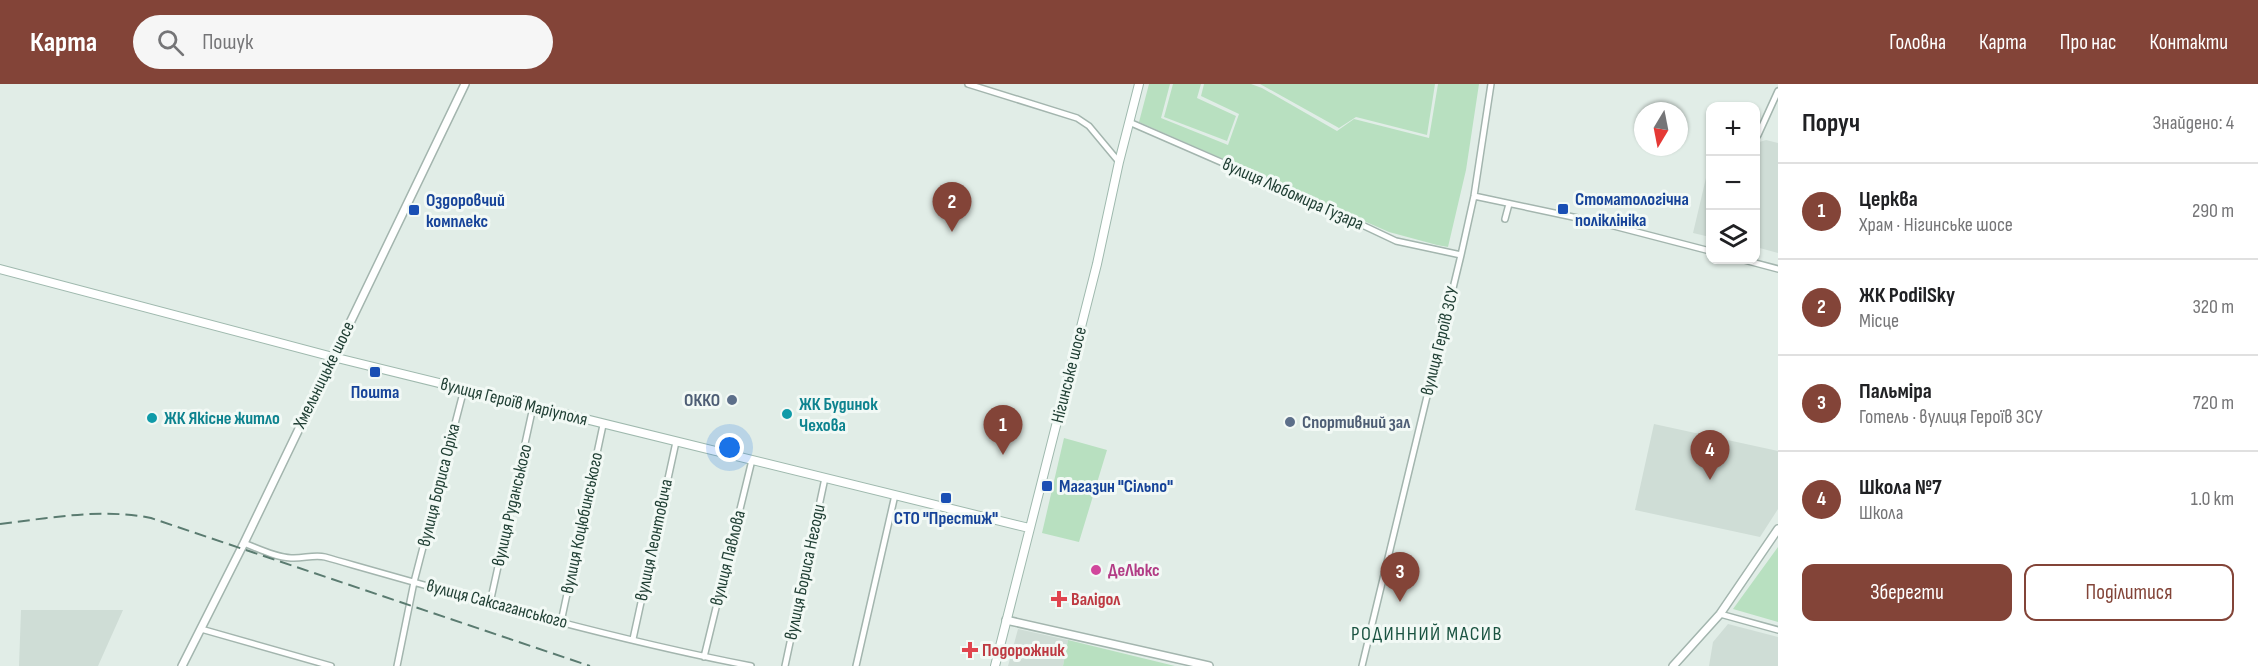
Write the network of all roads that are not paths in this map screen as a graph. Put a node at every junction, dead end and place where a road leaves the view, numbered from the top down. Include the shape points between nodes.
1 (465, 84) edge
2 (968, 84) edge
3 (1139, 84) edge
4 (1491, 84) edge
5 (1778, 91) edge
6 (1130, 122) junction
7 (1760, 131) edge
8 (1119, 162) junction
9 (1473, 196) junction
10 (1509, 204) junction
11 (1505, 219) dead end
12 (1706, 250) edge
13 (1461, 255) junction
14 (1759, 264) edge
15 (0, 268) edge
16 (1778, 269) edge
17 (333, 357) junction
18 (464, 389) junction
19 (533, 407) junction
20 (603, 424) junction
21 (676, 442) junction
22 (752, 460) junction
23 (825, 478) junction
24 (895, 495) junction
25 (1029, 528) junction
26 (1778, 530) edge
27 (244, 543) junction
28 (414, 582) junction
29 (490, 603) junction
30 (1720, 614) junction
31 (1006, 620) junction
32 (561, 621) junction
33 (201, 629) junction
34 (1778, 630) edge
35 (633, 639) junction
36 (704, 657) junction
37 (182, 666) edge
38 (331, 666) edge
39 (397, 666) edge
40 (751, 666) edge
41 (785, 666) edge
42 (856, 666) edge
43 (995, 666) edge
44 (1209, 666) edge
45 (1362, 666) edge
46 (1673, 666) edge

1 - 17 street, Хмельницьке шосе
2 - 8 street via 1077,118 1089,126
3 - 6 main road, Нігинське шосе
4 - 9 street, вулиця Героїв ЗСУ
5 - 7 street
6 - 8 main road, Нігинське шосе
6 - 13 street, вулиця Любомира Гузара via 1396,241
8 - 25 main road, Нігинське шосе
9 - 10 street
9 - 13 street, вулиця Героїв ЗСУ
10 - 11 street
10 - 12 street
13 - 45 street, вулиця Героїв ЗСУ
14 - 16 street
15 - 17 main road, вулиця Героїв Маріуполя
17 - 18 main road, вулиця Героїв Маріуполя
17 - 27 street, Хмельницьке шосе
18 - 19 main road, вулиця Героїв Маріуполя
18 - 28 street, вулиця Бориса Оріха
19 - 20 main road, вулиця Героїв Маріуполя
19 - 29 street, вулиця Руданського
20 - 21 main road, вулиця Героїв Маріуполя
20 - 32 street, вулиця Коцюбинського
21 - 22 main road, вулиця Героїв Маріуполя
21 - 35 street, вулиця Леонтовича
22 - 23 main road, вулиця Героїв Маріуполя
22 - 36 street, вулиця Павлова
23 - 24 main road, вулиця Героїв Маріуполя
23 - 41 street, вулиця Бориса Негоди
24 - 25 main road, вулиця Героїв Маріуполя
24 - 42 street
25 - 31 main road, Нігинське шосе
26 - 30 street
27 - 28 street, вулиця Саксаганського via 294,559 325,557
27 - 33 street, Хмельницьке шосе
28 - 29 street, вулиця Саксаганського
28 - 39 street, вулиця Бориса Оріха
29 - 32 street, вулиця Саксаганського
30 - 34 street
30 - 46 street
31 - 43 main road, Нігинське шосе
31 - 44 street
32 - 35 street, вулиця Саксаганського
33 - 37 street, Хмельницьке шосе
33 - 38 street
35 - 36 street, вулиця Саксаганського
36 - 40 street, вулиця Саксаганського

